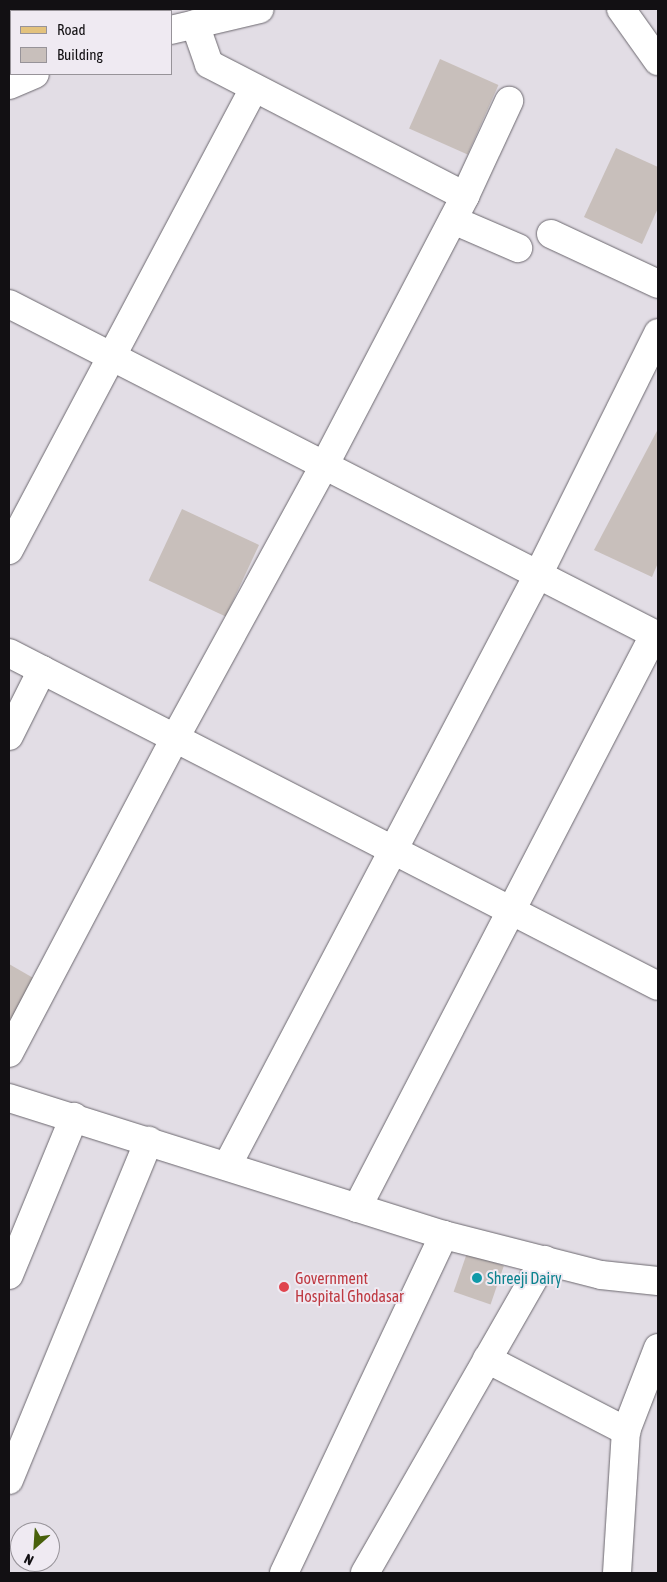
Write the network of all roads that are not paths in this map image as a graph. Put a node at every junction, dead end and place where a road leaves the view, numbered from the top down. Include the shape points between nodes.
1 (13, 9) edge
2 (260, 9) edge
3 (620, 9) edge
4 (9, 10) edge
5 (183, 27) edge
6 (658, 61) edge
7 (32, 75) edge
8 (9, 85) edge
9 (254, 88) junction
10 (509, 100) dead end
11 (459, 208) junction
12 (551, 234) dead end
13 (518, 248) dead end
14 (658, 284) edge
15 (9, 304) edge
16 (658, 333) edge
17 (110, 356) junction
18 (324, 466) junction
19 (9, 550) edge
20 (538, 575) junction
21 (656, 636) edge
22 (9, 653) edge
23 (42, 670) junction
24 (9, 736) edge
25 (175, 738) junction
26 (392, 849) junction
27 (510, 910) junction
28 (658, 986) edge
29 (9, 1053) edge
30 (9, 1098) edge
31 (74, 1117) junction
32 (149, 1141) junction
33 (227, 1166) junction
34 (357, 1208) junction
35 (444, 1235) junction
36 (544, 1260) junction
37 (9, 1275) edge
38 (658, 1280) edge
39 (658, 1348) edge
40 (488, 1359) junction
41 (626, 1431) junction
42 (9, 1480) edge
43 (284, 1573) edge
44 (365, 1573) edge
45 (617, 1573) edge

1 - 4 main road
2 - 5 street
3 - 6 street
5 - 9 street via 209,64
7 - 8 street
9 - 11 street
9 - 17 street
10 - 11 street
11 - 13 street
11 - 18 street
12 - 14 street
15 - 17 street
16 - 20 street
17 - 18 street
17 - 19 street
18 - 20 street
18 - 25 street
20 - 21 street
20 - 26 street
21 - 27 street
22 - 23 street
23 - 24 street
23 - 25 street
25 - 26 street
25 - 29 street
26 - 27 street
26 - 33 street
27 - 28 street
27 - 34 street
30 - 31 street
31 - 32 street
31 - 37 street
32 - 33 street
32 - 42 street
33 - 34 street
34 - 35 street
35 - 36 street
35 - 43 street
36 - 38 street via 601,1275
36 - 40 street
39 - 41 street
40 - 41 street
40 - 44 street
41 - 45 street

